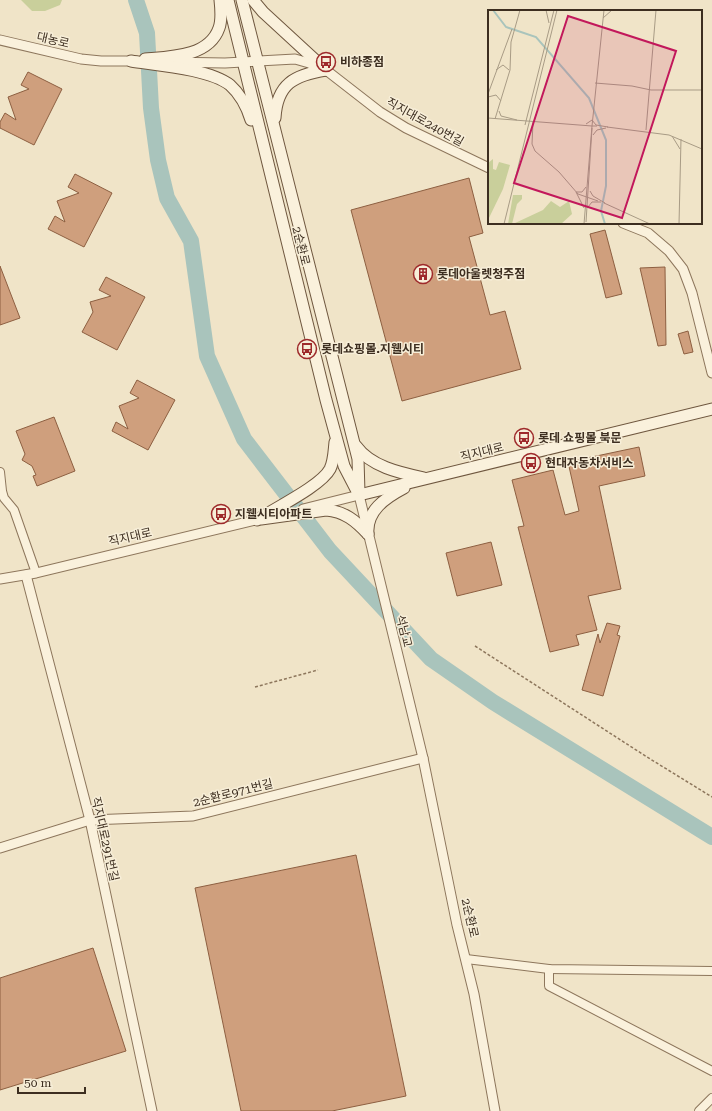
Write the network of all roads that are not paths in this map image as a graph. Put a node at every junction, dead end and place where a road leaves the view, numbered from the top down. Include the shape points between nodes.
1 (220, 0) edge
2 (228, 0) edge
3 (242, 0) edge
4 (253, 0) edge
5 (0, 40) edge
6 (310, 55) junction
7 (295, 59) junction
8 (131, 61) junction
9 (257, 61) junction
10 (190, 62) junction
11 (243, 62) junction
12 (326, 70) junction
13 (274, 130) junction
14 (488, 168) edge
15 (269, 172) junction
16 (626, 224) edge
17 (712, 372) edge
18 (712, 409) edge
19 (335, 433) junction
20 (354, 444) junction
21 (0, 472) edge
22 (426, 479) junction
23 (359, 495) junction
24 (327, 506) junction
25 (263, 519) junction
26 (368, 535) junction
27 (36, 573) junction
28 (26, 575) junction
29 (0, 580) edge
30 (417, 732) joint
31 (423, 758) junction
32 (90, 820) junction
33 (0, 848) edge
34 (466, 960) junction
35 (549, 969) junction
36 (712, 971) edge
37 (712, 1071) edge
38 (712, 1098) edge
39 (152, 1111) edge
40 (495, 1111) edge
41 (699, 1111) edge

1 - 10 main road via 219,28 208,45 200,49
2 - 11 main road, 2순환로
3 - 9 main road, 2순환로
4 - 6 main road
5 - 8 street, 대농로 via 81,59
6 - 7 street
6 - 12 main road
7 - 9 street, 직지대로240번길
7 - 12 street, 직지대로240번길
8 - 10 main road
8 - 10 main road
9 - 11 street, 직지대로240번길
9 - 13 main road, 2순환로
10 - 11 street, 직지대로240번길
10 - 15 main road via 222,80 236,92 250,115
11 - 15 main road, 2순환로
12 - 13 main road via 297,77 288,83 276,104
12 - 14 street, 직지대로240번길 via 380,112 406,128
13 - 20 main road, 2순환로
15 - 19 main road, 2순환로
16 - 17 street via 648,233 669,251 683,269 692,293
18 - 22 main road, 직지대로
19 - 23 main road, 2순환로 via 344,466
19 - 25 main road via 330,469 320,481 280,505
20 - 22 main road via 365,457 377,463 404,474
20 - 23 main road, 2순환로 via 358,459
21 - 27 street via 4,498 14,510
22 - 23 main road, 직지대로
22 - 26 main road via 398,491 378,506 369,517
23 - 24 street, 직지대로
23 - 26 street, 2순환로
24 - 25 main road
24 - 26 main road via 344,514
25 - 27 street, 직지대로
26 - 30 street, 석남교
27 - 28 street, 직지대로
28 - 29 street, 직지대로
28 - 32 street, 직지대로291번길
30 - 31 street, 2순환로
31 - 32 street, 2순환로971번길 via 193,816
31 - 34 street, 2순환로
32 - 33 street, 2순환로971번길
32 - 39 street, 직지대로291번길
34 - 35 street
34 - 40 street, 2순환로
35 - 36 street
35 - 37 street via 549,986
38 - 41 street

